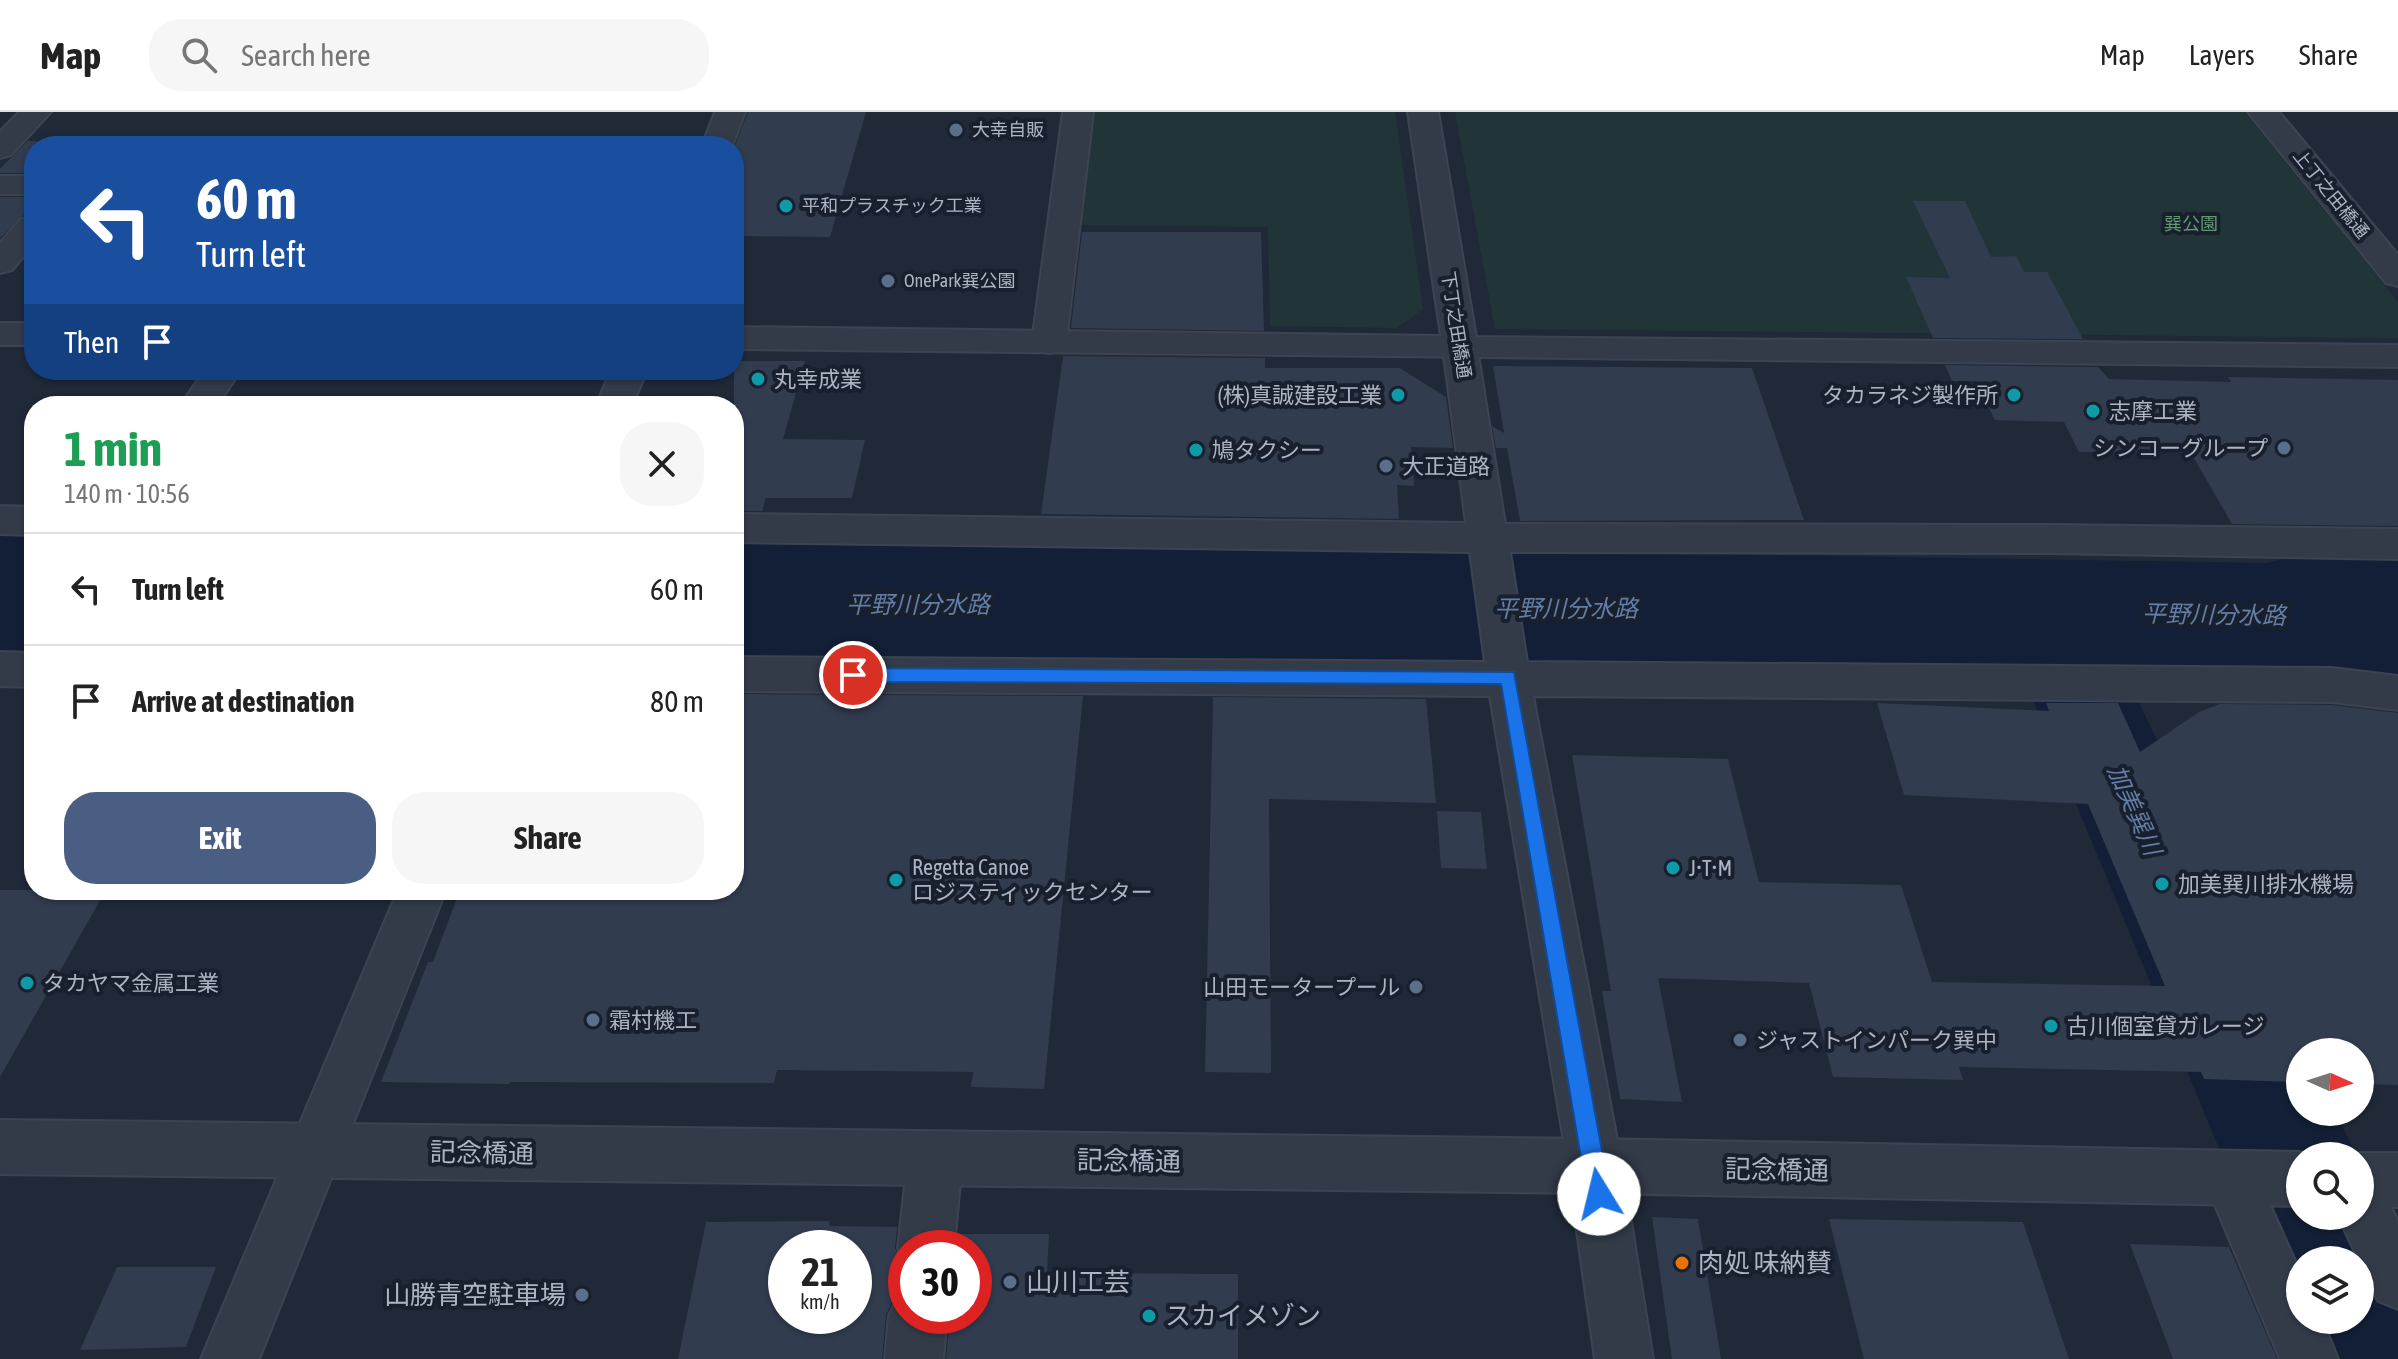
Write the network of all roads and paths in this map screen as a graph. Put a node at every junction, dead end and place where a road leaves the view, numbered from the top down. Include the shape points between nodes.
1 (36, 112) edge
2 (730, 112) edge
3 (1078, 112) edge
4 (1423, 112) edge
5 (2263, 112) edge
6 (721, 136) edge
7 (0, 149) edge
8 (0, 185) edge
9 (24, 185) edge
10 (24, 235) edge
11 (0, 263) edge
12 (2398, 276) edge
13 (0, 334) edge
14 (24, 334) edge
15 (744, 338) edge
16 (1049, 342) junction
17 (1460, 348) junction
18 (2398, 356) edge
19 (0, 520) edge
20 (24, 521) edge
21 (744, 528) edge
22 (1489, 538) junction
23 (2398, 544) edge
24 (0, 669) edge
25 (24, 670) edge
26 (744, 674) edge
27 (1508, 677) junction
28 (2398, 693) edge
29 (418, 900) edge
30 (0, 1147) edge
31 (315, 1150) junction
32 (935, 1159) junction
33 (1595, 1166) junction
34 (2263, 1179) edge
35 (2374, 1180) edge
36 (2398, 1180) edge
37 (928, 1230) edge
38 (2373, 1230) edge
39 (2398, 1281) edge
40 (916, 1334) edge
41 (230, 1359) edge
42 (914, 1359) edge
43 (1624, 1359) edge
44 (2309, 1359) edge

1 - 7 street
2 - 6 street
3 - 16 street
4 - 17 street, 下丁之田橋通
5 - 12 street, 上丁之田橋通
8 - 9 street
10 - 11 street
13 - 14 street
15 - 16 street
16 - 17 street
17 - 18 street
17 - 22 street, 下丁之田橋通
19 - 20 street
21 - 22 street
22 - 23 street
22 - 27 street, 下丁之田橋通
24 - 25 street
26 - 27 street
27 - 28 street via 2332,685
27 - 33 street
29 - 31 street
30 - 31 street, 記念橋通
31 - 32 street, 記念橋通
31 - 41 street
32 - 33 street, 記念橋通
32 - 37 street
33 - 34 street, 記念橋通
33 - 43 street
34 - 44 street
35 - 36 street
38 - 39 street
40 - 42 street

